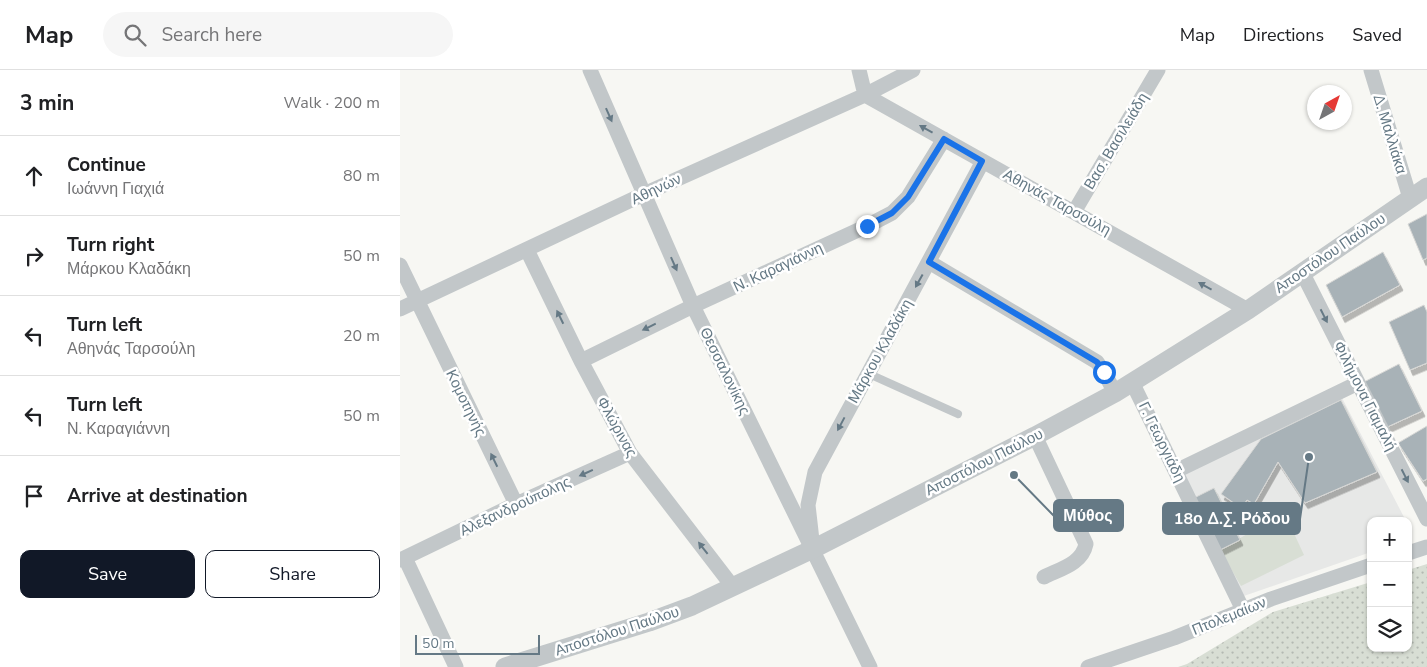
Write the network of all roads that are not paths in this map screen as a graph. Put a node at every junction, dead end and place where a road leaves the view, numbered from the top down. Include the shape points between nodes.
1 (590, 70) edge
2 (859, 70) edge
3 (913, 70) edge
4 (1158, 70) edge
5 (1371, 70) edge
6 (865, 95) junction
7 (944, 139) junction
8 (982, 161) junction
9 (1427, 186) edge
10 (644, 194) junction
11 (1410, 198) junction
12 (1074, 212) junction
13 (527, 250) junction
14 (929, 262) junction
15 (400, 264) edge
16 (1302, 272) junction
17 (417, 301) junction
18 (693, 306) junction
19 (400, 309) edge
20 (1248, 310) junction
21 (582, 361) junction
22 (868, 373) junction
23 (1132, 382) junction
24 (1358, 383) junction
25 (1115, 393) junction
26 (958, 414) dead end
27 (1035, 436) junction
28 (630, 453) junction
29 (1176, 471) junction
30 (516, 504) junction
31 (1427, 519) edge
32 (1427, 547) edge
33 (812, 549) junction
34 (1412, 552) edge
35 (402, 559) edge
36 (1367, 566) edge
37 (1044, 577) dead end
38 (733, 587) junction
39 (1243, 610) junction
40 (456, 667) edge
41 (505, 667) edge
42 (870, 667) edge
43 (1088, 667) edge

1 -> 10 street, Θεσσαλονίκης
2 - 6 street
3 - 6 street, Αθηνών
4 - 12 street, Βασ. Βασιλειάδη
5 - 11 street, Δ. Μαλλιάκα
7 -> 6 street, Αθηνάς Ταρσούλη
6 - 10 street, Αθηνών
7 - 8 street, Αθηνάς Ταρσούλη
7 - 18 street, Ν. Καραγιάννη via 908,197 892,213
8 - 12 street, Αθηνάς Ταρσούλη
8 - 14 street, Μάρκου Κλαδάκη
9 - 11 street, Αποστόλου Παύλου
10 - 13 street, Αθηνών
10 -> 18 street, Θεσσαλονίκης
11 - 16 street, Αποστόλου Παύλου
20 -> 12 street, Αθηνάς Ταρσούλη
13 - 17 street, Αθηνών
21 -> 13 street, Φλώρινας
14 -> 22 street, Μάρκου Κλαδάκη
14 - 25 street via 1097,362
15 - 17 street, Κομοτηνής
16 - 20 street, Αποστόλου Παύλου
16 -> 24 street, Φιλήμονα Γιαμαλή
17 - 19 street, Αθηνών
30 -> 17 street, Κομοτηνής
18 -> 21 street, Ν. Καραγιάννη
18 - 33 street, Θεσσαλονίκης
20 - 23 street, Αποστόλου Παύλου
21 - 28 street, Φλώρινας
22 - 26 lane
22 -> 33 street, Μάρκου Κλαδάκη via 815,472 808,505
23 - 25 street, Αποστόλου Παύλου
23 - 29 street, Γ. Γεωργιάδη
24 - 29 street
24 -> 31 street, Φιλήμονα Γιαμαλή
25 - 27 street, Αποστόλου Παύλου
27 - 33 street, Αποστόλου Παύλου
27 - 37 street via 1086,544 1078,560
28 -> 30 street, Αλεξανδρούπολης
38 -> 28 street, Φλώρινας
29 - 39 street, Γ. Γεωργιάδη
30 - 35 street, Αλεξανδρούπολης
32 - 34 street
33 - 38 street, Αποστόλου Παύλου
33 - 42 street, Θεσσαλονίκης
35 - 40 street
36 - 39 street, Πτολεμαίων
38 - 41 street, Αποστόλου Παύλου via 649,622
39 - 43 street, Πτολεμαίων

